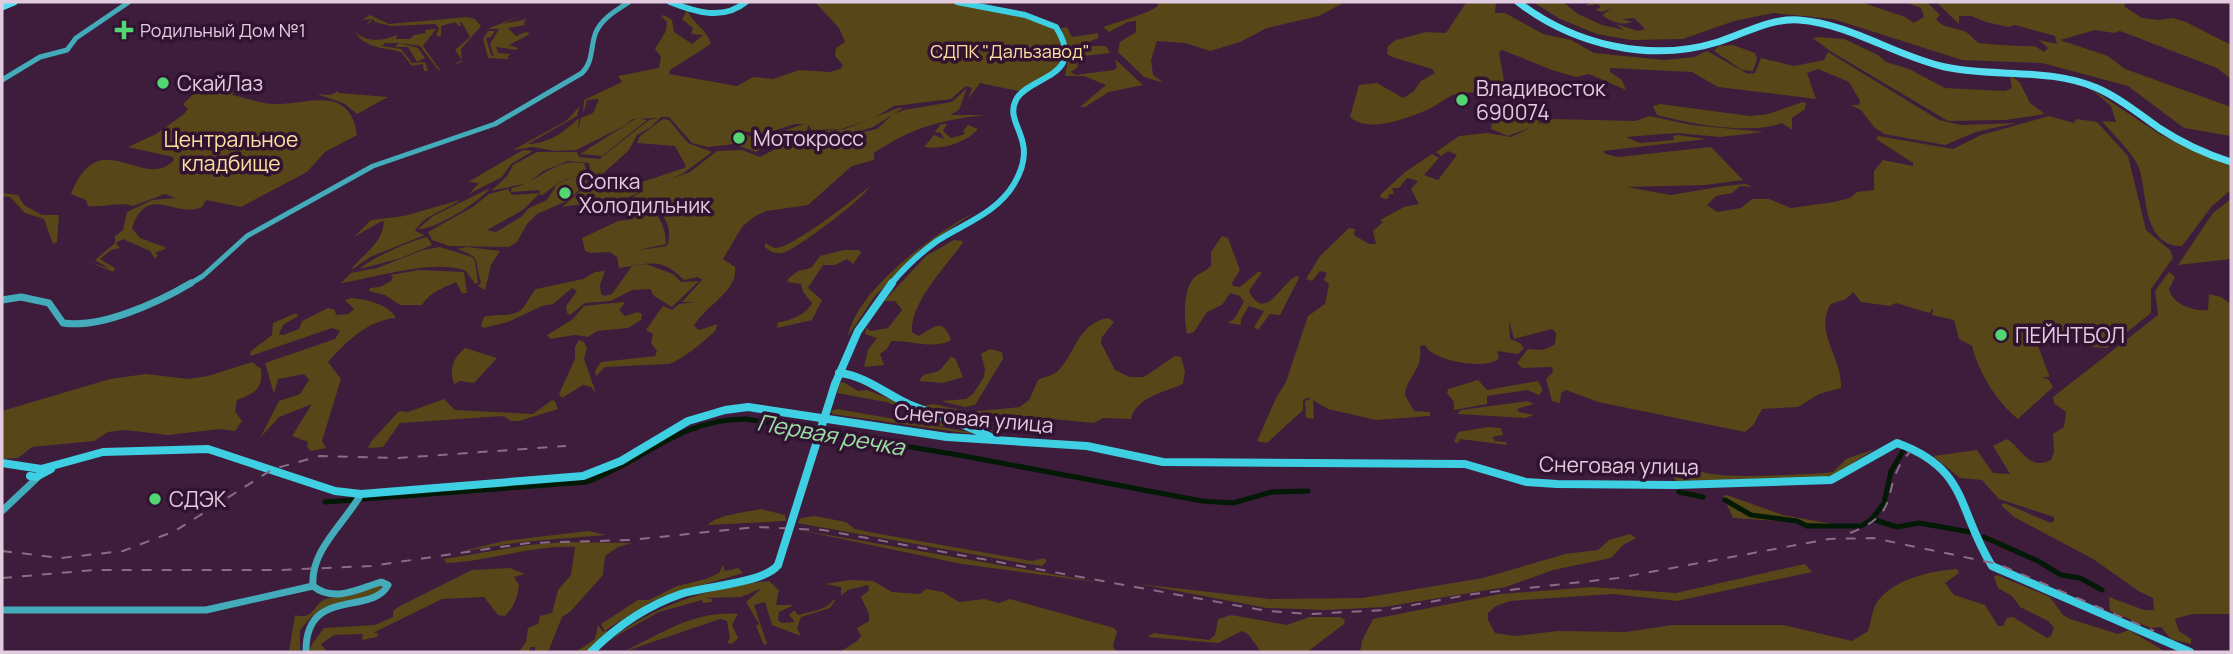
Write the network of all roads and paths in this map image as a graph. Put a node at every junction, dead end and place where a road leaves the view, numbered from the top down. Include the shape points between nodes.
1 (11, 2) edge
2 (129, 2) edge
3 (629, 2) edge
4 (671, 2) edge
5 (746, 2) edge
6 (955, 2) edge
7 (1520, 2) edge
8 (2, 6) edge
9 (2, 80) edge
10 (1011, 115) junction
11 (2231, 161) edge
12 (2, 300) edge
13 (844, 363) junction
14 (851, 374) junction
15 (838, 378) junction
16 (994, 440) junction
17 (6, 464) edge
18 (36, 474) junction
19 (361, 494) junction
20 (2, 511) edge
21 (313, 586) junction
22 (2, 610) edge
23 (306, 652) edge
24 (591, 652) edge
25 (2190, 652) edge

1 - 8 highway
2 - 9 main road via 67,49
3 - 12 main road via 598,28 585,71 495,124 368,168 247,236 203,276 171,296 73,325 61,321 48,303 21,296
4 - 5 main road via 721,13
6 - 10 main road via 1028,17 1052,26 1059,35 1058,69 1021,89 1010,106
7 - 11 highway via 1568,32 1630,48 1692,48 1760,23 1798,20 1838,27 1949,68 2063,76 2106,92 2177,139
10 - 13 main road via 1024,152 1012,188 928,247 890,286 870,311
10 - 15 main road via 1022,150 1008,189 927,245 884,289 858,325
13 - 14 main road
13 - 15 main road
14 - 15 main road
14 - 16 main road
15 - 24 main road, bridge via 778,565 769,574 716,584 661,602 629,619
16 - 19 main road, Снеговая улица via 739,408 688,421 621,461 583,476
16 - 25 main road, Снеговая улица via 1076,444 1175,463 1465,464 1526,482 1568,485 1831,480 1891,445 1907,446 1950,475 1992,566
17 - 18 main road
18 - 19 main road, Снеговая улица via 103,452 208,449 327,489
18 - 20 main road
19 - 21 main road via 315,561
21 - 22 main road via 206,610
21 - 23 main road via 330,595 381,582 388,585 378,595 316,617 305,632

